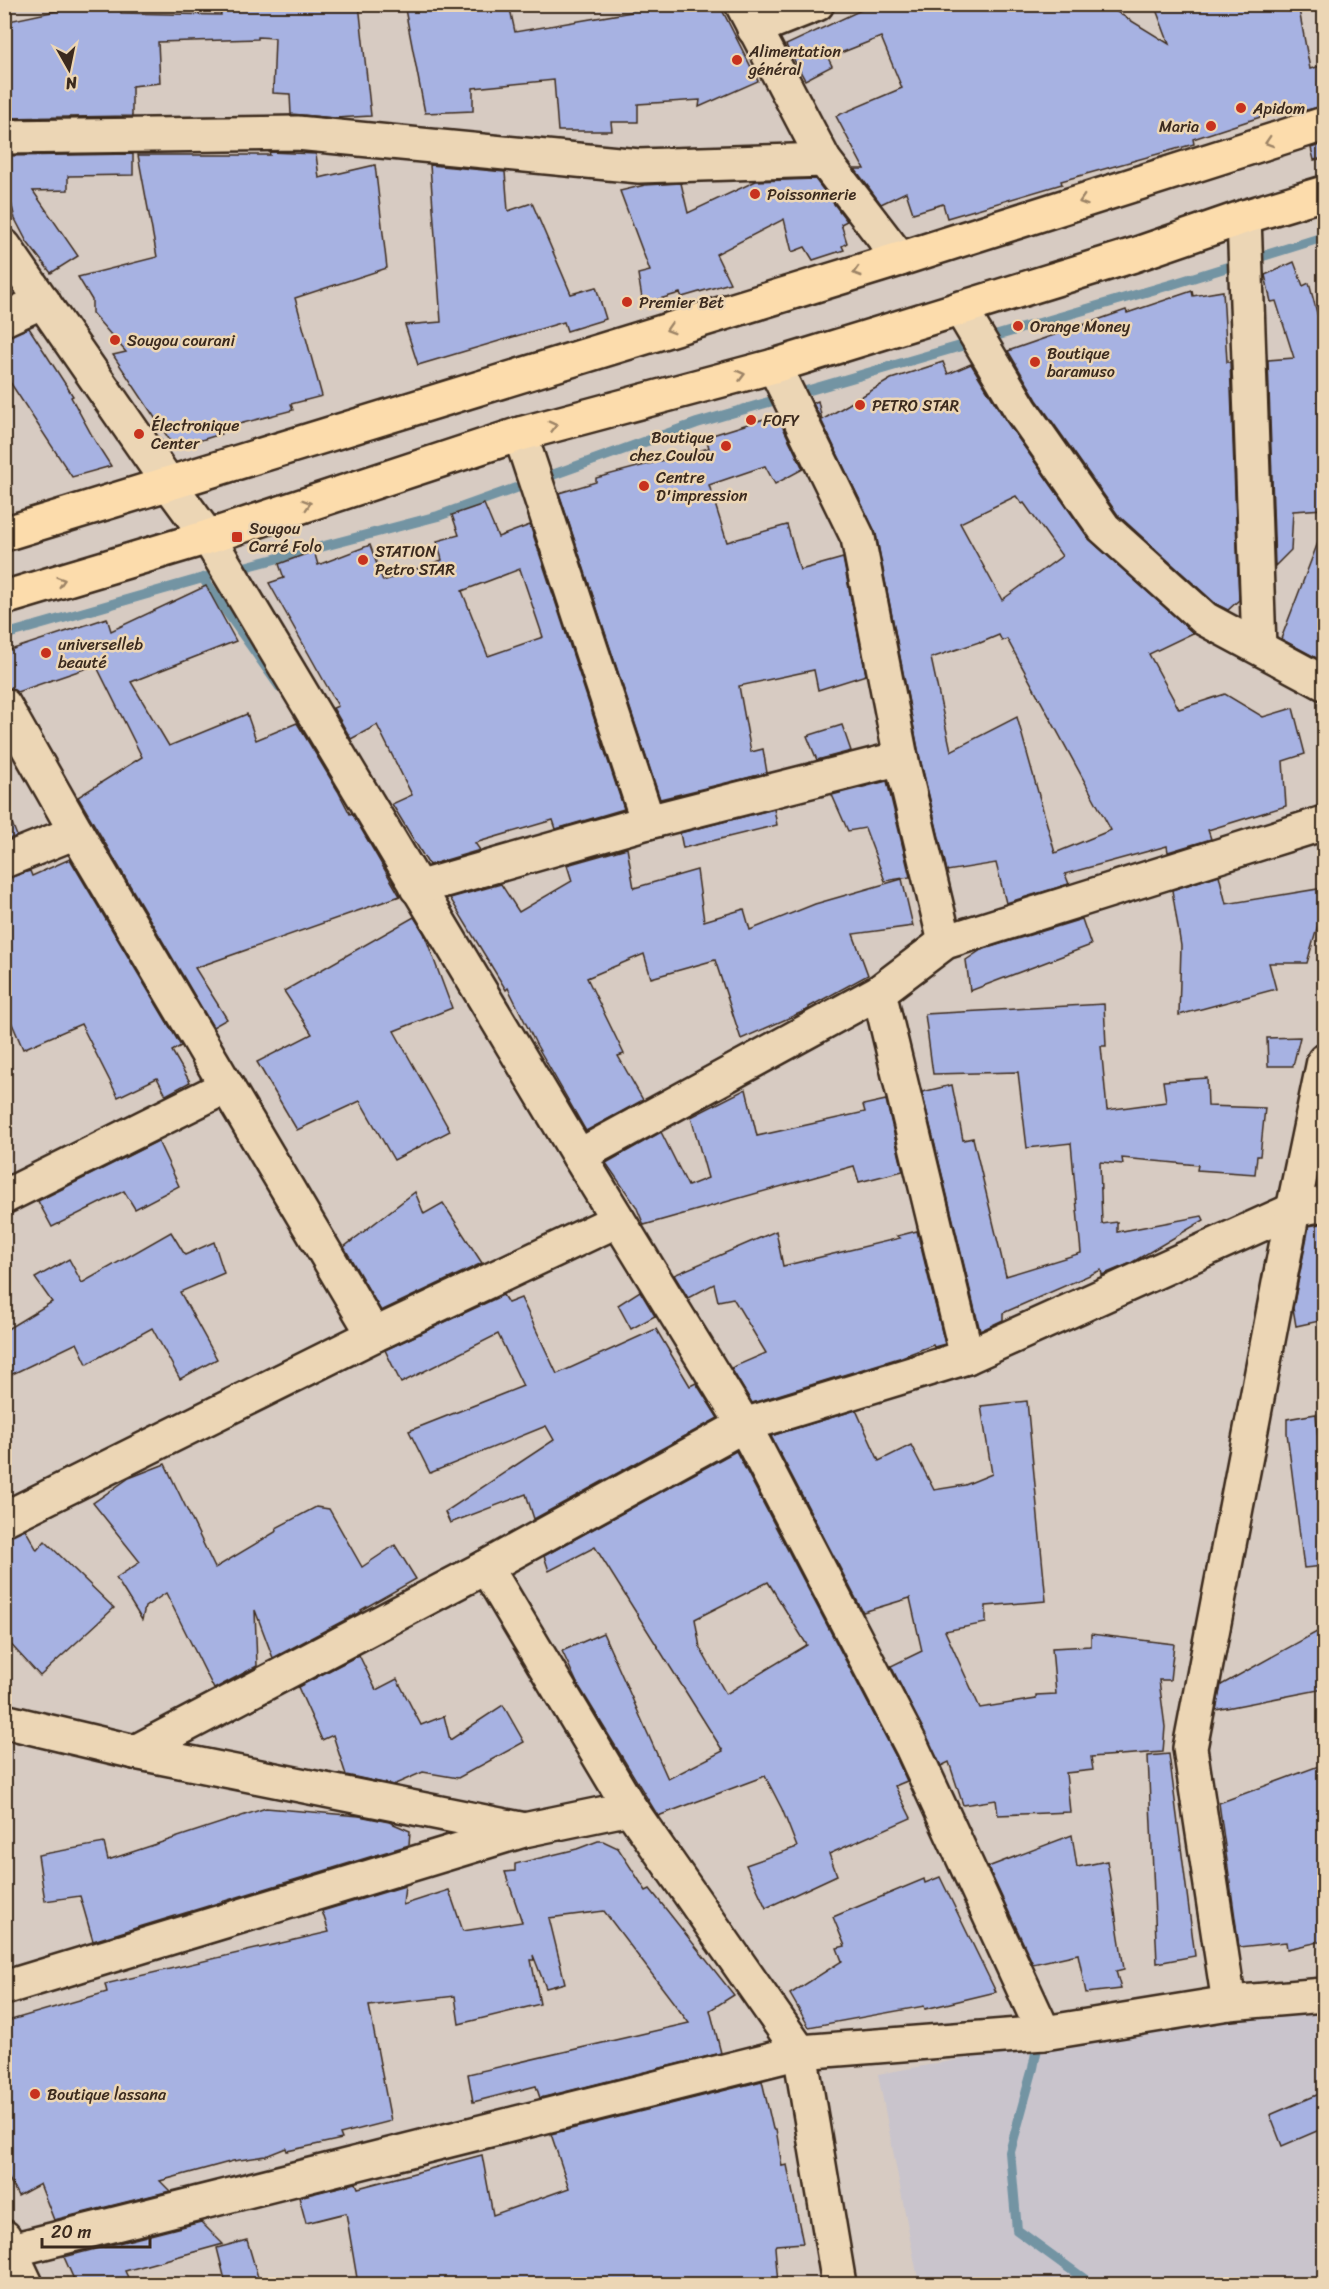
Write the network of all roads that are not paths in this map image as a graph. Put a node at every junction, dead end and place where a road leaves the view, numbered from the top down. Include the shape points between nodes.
1 (817, 4) edge
2 (748, 17) edge
3 (1324, 124) edge
4 (4, 137) edge
5 (824, 160) junction
6 (1324, 193) edge
7 (1244, 218) junction
8 (4, 246) edge
9 (900, 259) junction
10 (43, 301) junction
11 (960, 308) junction
12 (4, 318) edge
13 (774, 366) junction
14 (520, 434) junction
15 (169, 484) junction
16 (4, 534) edge
17 (208, 537) junction
18 (4, 598) edge
19 (1259, 647) junction
20 (1324, 683) edge
21 (4, 705) edge
22 (901, 758) junction
23 (648, 822) junction
24 (1324, 823) edge
25 (76, 832) junction
26 (4, 861) edge
27 (417, 888) junction
28 (945, 942) junction
29 (879, 992) junction
30 (1324, 1061) edge
31 (226, 1086) junction
32 (579, 1156) junction
33 (4, 1197) edge
34 (1324, 1204) edge
35 (1293, 1210) junction
36 (618, 1220) junction
37 (374, 1335) junction
38 (967, 1357) junction
39 (744, 1425) junction
40 (4, 1519) edge
41 (486, 1568) junction
42 (4, 1721) edge
43 (135, 1752) junction
44 (630, 1808) junction
45 (524, 1830) junction
46 (4, 1988) edge
47 (1324, 1995) edge
48 (1229, 2003) junction
49 (1044, 2033) junction
50 (800, 2052) junction
51 (6, 2247) edge
52 (26, 2284) edge
53 (839, 2284) edge

1 - 2 street
2 - 5 street
3 -> 9 main road
4 - 5 street via 297,133 639,166
5 - 9 street
6 - 7 main road
7 - 11 main road
7 - 19 street
8 - 10 street
9 -> 15 main road
10 - 12 street
10 - 15 street
11 - 13 main road
11 - 19 street via 1021,410 1104,528 1205,619
14 -> 13 main road
13 - 22 street via 858,538
17 -> 14 main road
14 - 23 street
15 - 16 main road
15 - 17 street
18 -> 17 main road
17 - 27 street
19 - 20 street
21 - 25 street
22 - 23 street
22 - 28 street
23 - 27 street
24 - 28 street
25 - 26 street
25 - 31 street
27 - 32 street
28 - 29 street
29 - 32 street
29 - 38 street
30 - 35 street
31 - 33 street
31 - 37 street
32 - 36 street
34 - 35 street
35 - 38 street
35 - 48 street via 1190,1748
36 - 37 street
36 - 39 street
37 - 40 street
38 - 39 street
39 - 41 street
39 - 49 street via 912,1747
41 - 43 street
41 - 44 street
42 - 43 street
43 - 45 street
44 - 45 street
44 - 50 street
45 - 46 street
47 - 48 street
48 - 49 street
49 - 50 street
50 - 51 street
50 - 53 street
51 - 52 street

